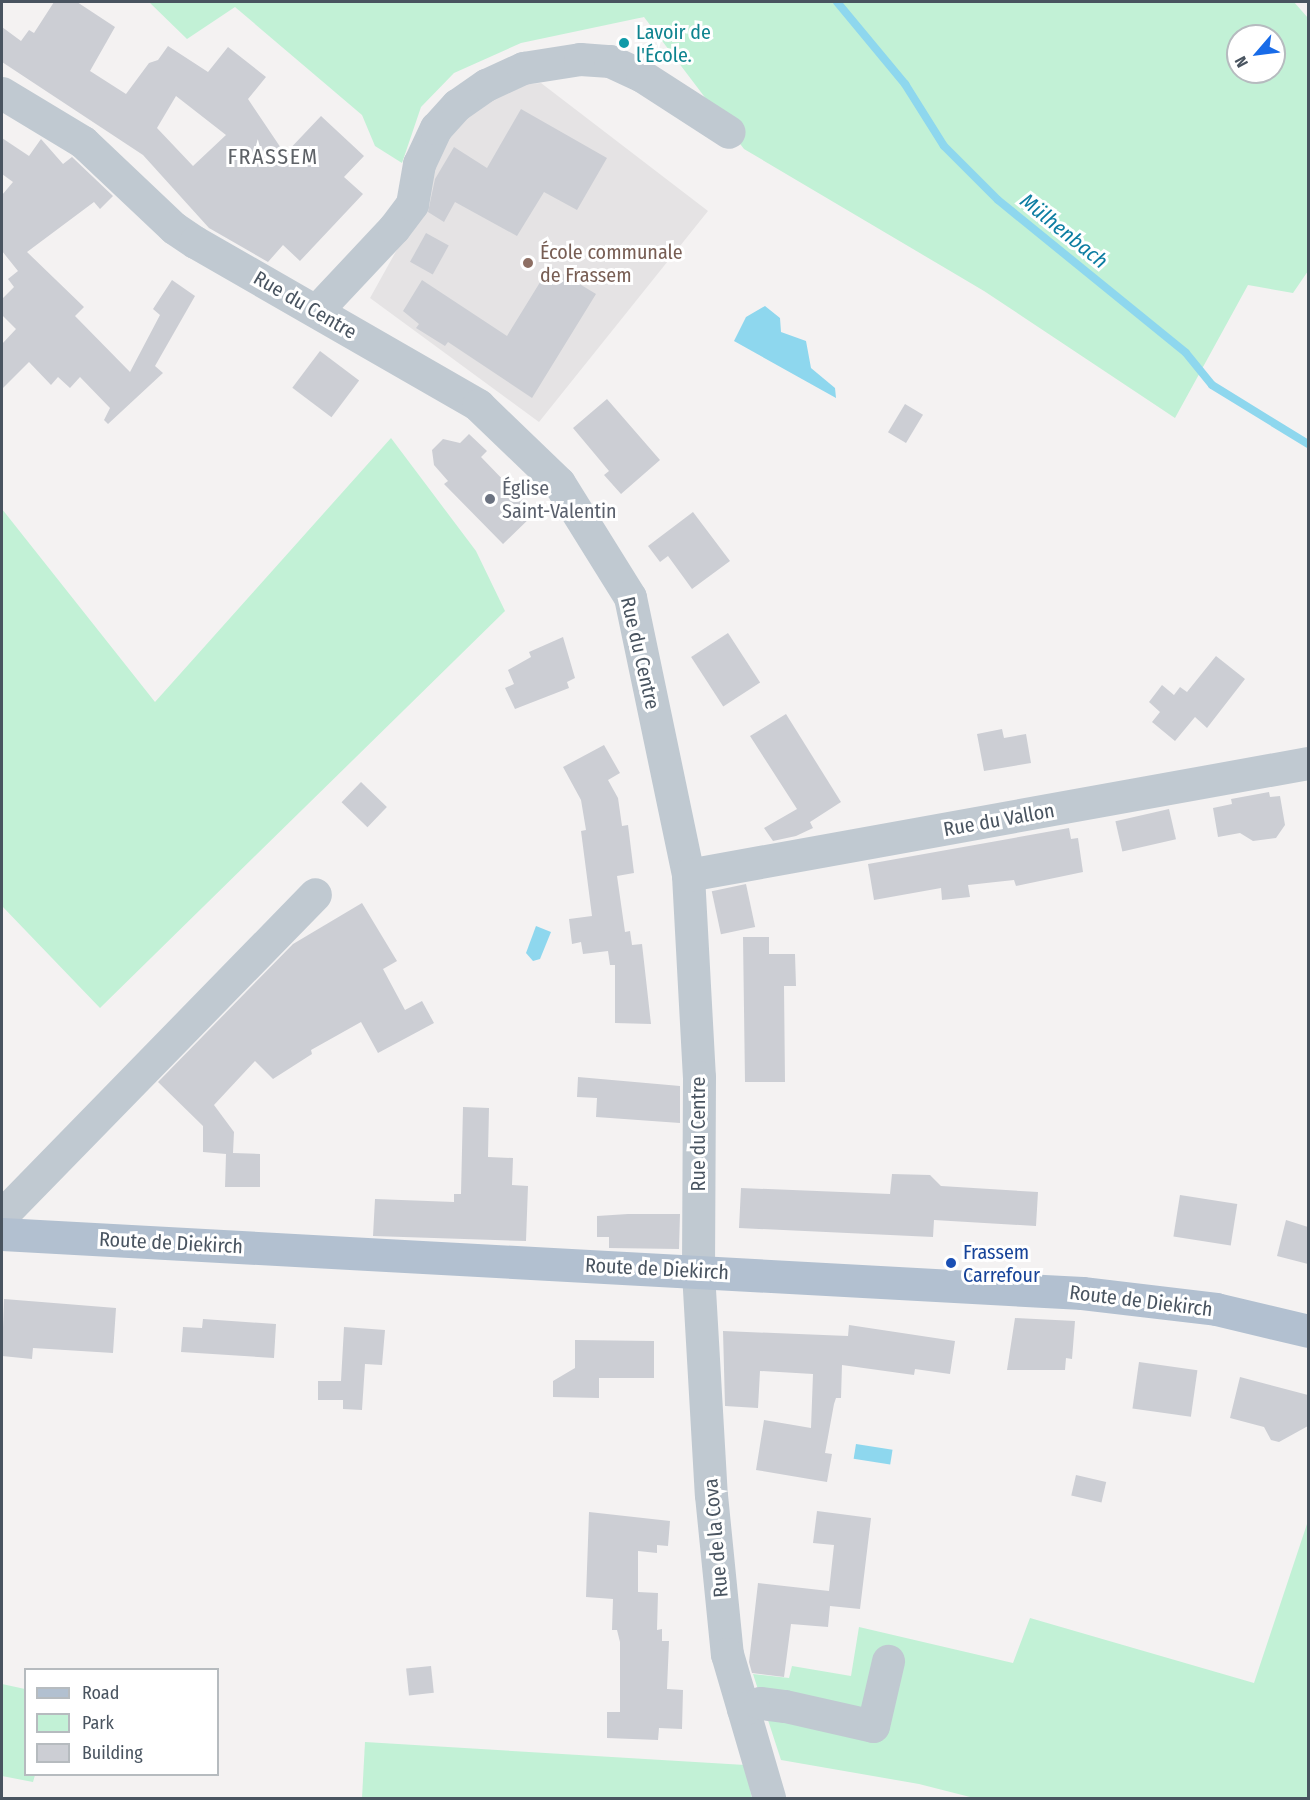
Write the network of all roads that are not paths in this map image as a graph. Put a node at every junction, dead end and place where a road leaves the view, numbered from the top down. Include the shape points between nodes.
1 (2, 93) edge
2 (729, 132) dead end
3 (316, 311) junction
4 (1308, 764) edge
5 (688, 874) junction
6 (315, 894) dead end
7 (2, 1215) edge
8 (2, 1234) edge
9 (698, 1272) junction
10 (1308, 1331) edge
11 (888, 1661) dead end
12 (743, 1709) junction
13 (769, 1798) edge

1 - 3 street, Rue du Centre via 83,142 174,228
2 - 3 street via 642,76 610,61 557,61 523,68 456,105 436,128 419,164 412,204
3 - 5 street, Rue du Centre via 477,405 559,483 630,597
4 - 5 street, Rue du Vallon
5 - 9 street, Rue du Centre via 699,1077
6 - 7 street
8 - 9 main road, Route de Diekirch
9 - 10 main road, Route de Diekirch via 1082,1293 1216,1309
9 - 12 street, Rue de la Cova via 711,1495 727,1654
11 - 12 street via 873,1726 784,1706 760,1703
12 - 13 street, Rue de la Cova

